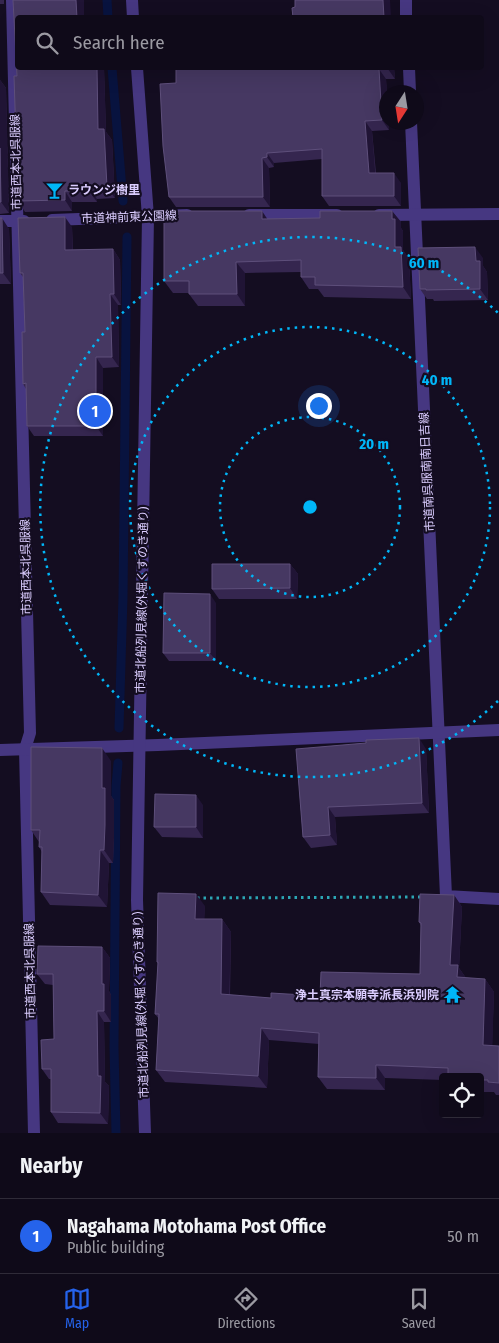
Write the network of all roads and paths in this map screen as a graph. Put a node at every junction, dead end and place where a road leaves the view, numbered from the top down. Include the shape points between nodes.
1 (12, 0) edge
2 (132, 0) edge
3 (406, 0) edge
4 (133, 15) edge
5 (406, 15) edge
6 (137, 70) edge
7 (409, 70) edge
8 (410, 85) edge
9 (411, 130) edge
10 (499, 214) edge
11 (201, 215) edge
12 (240, 215) edge
13 (347, 215) edge
14 (367, 215) edge
15 (415, 215) junction
16 (148, 217) junction
17 (0, 221) edge
18 (17, 221) junction
19 (499, 730) edge
20 (439, 732) junction
21 (140, 745) junction
22 (25, 749) junction
23 (0, 750) edge
24 (446, 896) junction
25 (194, 898) edge
26 (499, 899) edge
27 (34, 1133) edge
28 (145, 1133) edge

1 - 18 street, 市道西本北呉服線
2 - 4 street
3 - 5 street
6 - 16 street, 市道北船列見線(外堀くすのき通り)
7 - 8 street
9 - 15 street, 市道南呉服南南日吉線
10 - 15 street
11 - 16 street, 市道神前東公園線
12 - 13 street
14 - 15 street
15 - 20 street, 市道南呉服南南日吉線
16 - 18 street, 市道神前東公園線
16 - 21 street, 市道北船列見線(外堀くすのき通り)
17 - 18 street, 市道神前東公園線
18 - 22 street, 市道西本北呉服線 via 30,733
19 - 20 street
20 - 21 street
20 - 24 street, 市道南呉服南南日吉線
21 - 22 street
21 - 28 street, 市道北船列見線(外堀くすのき通り) via 137,900
22 - 23 street
22 - 27 street, 市道西本北呉服線
24 - 25 path
24 - 26 street

